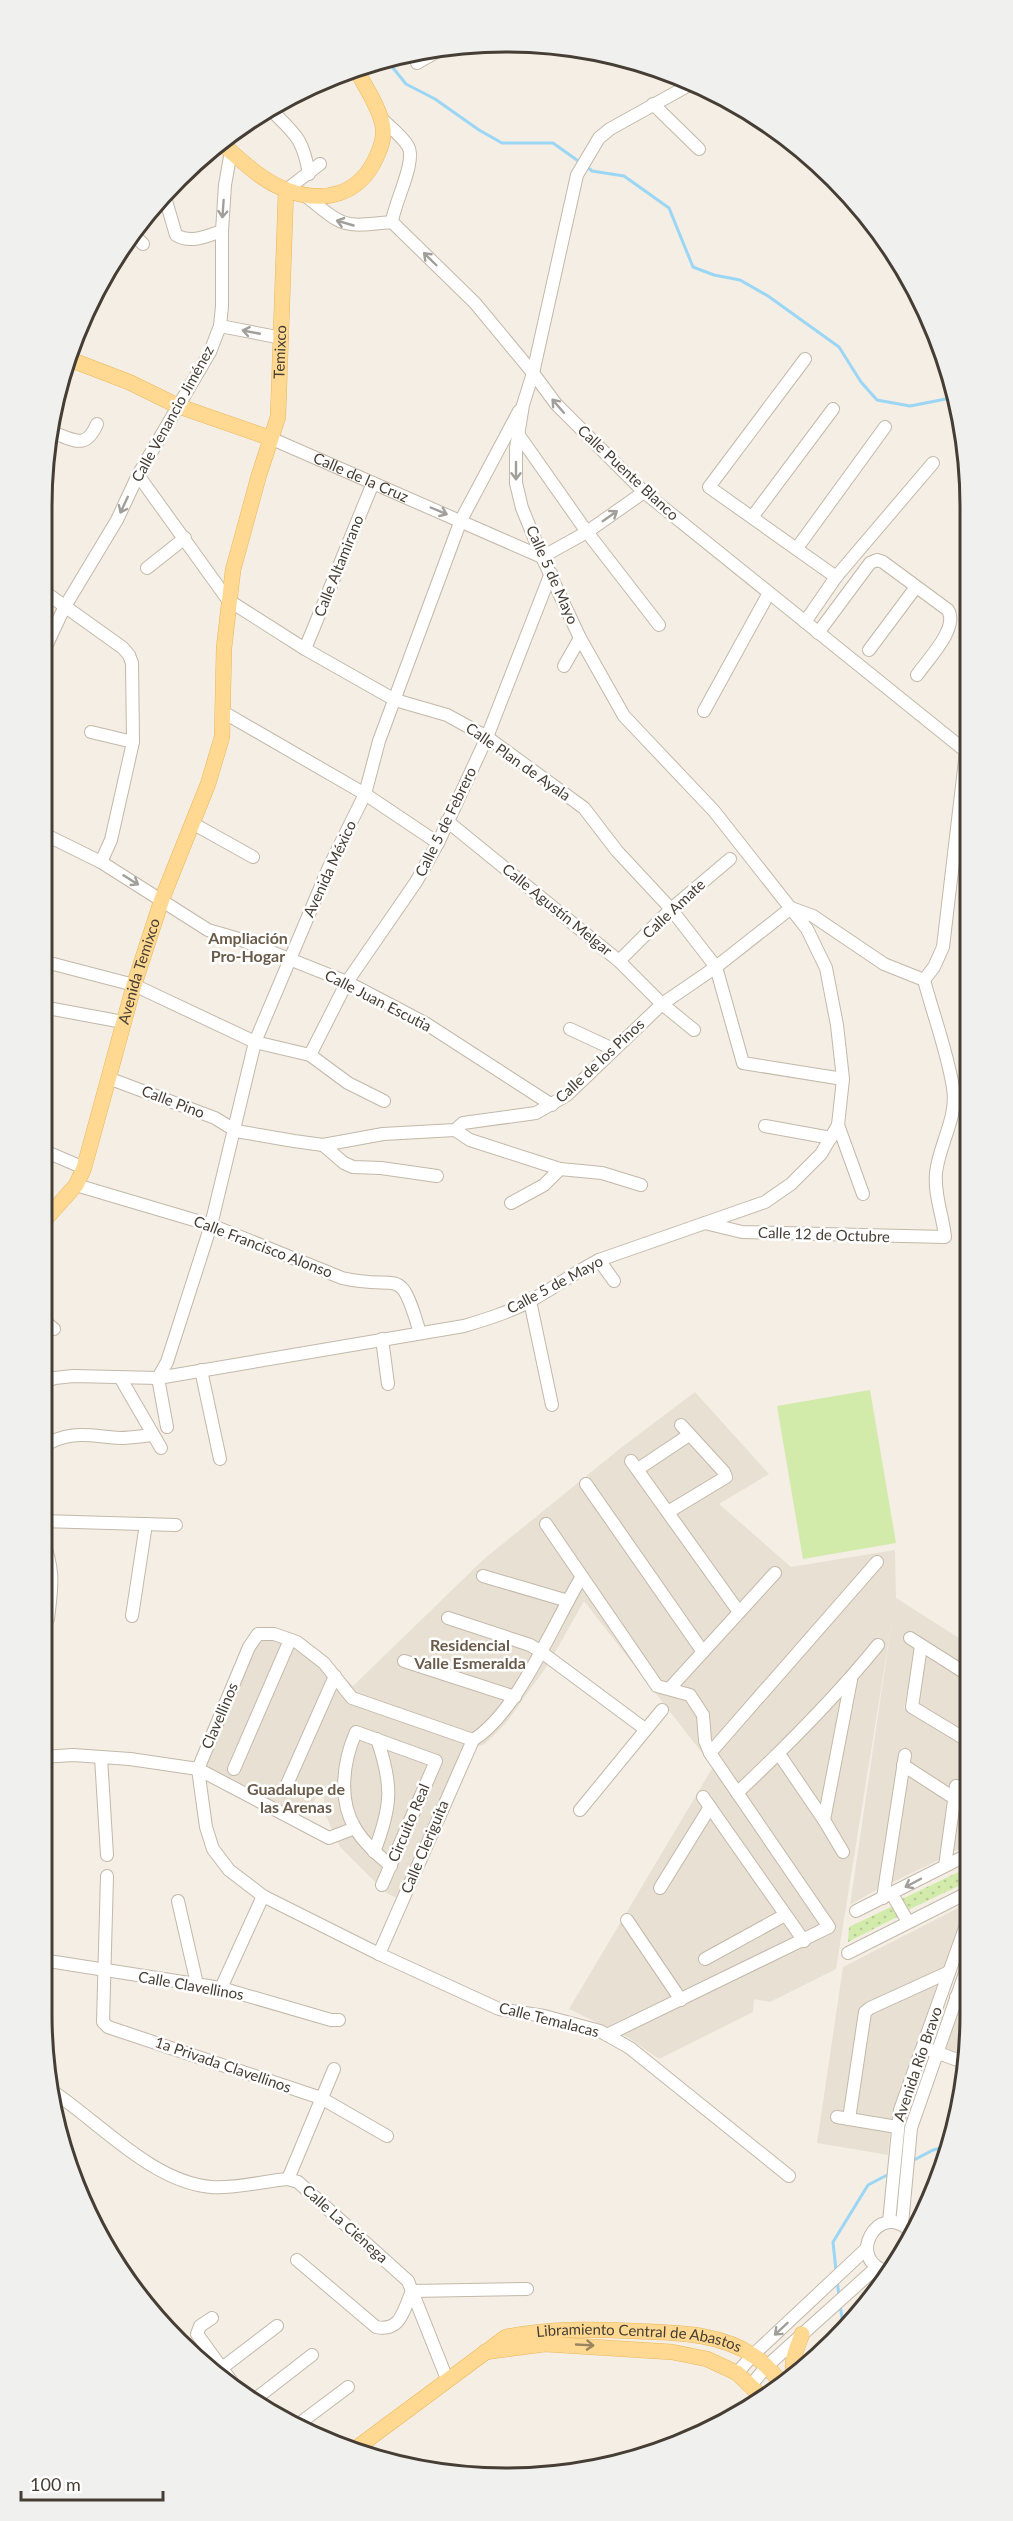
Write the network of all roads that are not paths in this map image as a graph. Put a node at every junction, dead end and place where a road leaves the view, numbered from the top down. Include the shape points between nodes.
1 (360, 77) edge
2 (683, 88) edge
3 (653, 104) junction
4 (276, 115) edge
5 (381, 119) junction
6 (227, 148) edge
7 (699, 149) dead end
8 (225, 150) edge
9 (320, 164) dead end
10 (309, 174) junction
11 (286, 190) junction
12 (306, 196) junction
13 (167, 205) edge
14 (392, 222) junction
15 (222, 231) junction
16 (139, 240) edge
17 (143, 244) dead end
18 (219, 326) junction
19 (282, 338) junction
20 (806, 359) dead end
21 (76, 366) edge
22 (533, 373) junction
23 (522, 405) junction
24 (178, 406) junction
25 (833, 409) dead end
26 (97, 424) dead end
27 (885, 427) dead end
28 (518, 434) junction
29 (58, 435) edge
30 (270, 438) junction
31 (933, 463) dead end
32 (138, 475) junction
33 (373, 483) junction
34 (644, 492) junction
35 (753, 516) junction
36 (461, 520) junction
37 (587, 532) junction
38 (185, 538) junction
39 (797, 548) junction
40 (542, 557) junction
41 (147, 568) dead end
42 (551, 573) junction
43 (836, 578) junction
44 (916, 587) junction
45 (769, 593) junction
46 (52, 598) edge
47 (228, 600) junction
48 (64, 608) junction
49 (805, 622) junction
50 (659, 625) dead end
51 (818, 633) junction
52 (52, 634) edge
53 (580, 638) junction
54 (306, 649) junction
55 (869, 650) dead end
56 (564, 666) dead end
57 (917, 675) dead end
58 (395, 700) junction
59 (704, 711) dead end
60 (223, 712) junction
61 (91, 732) dead end
62 (487, 737) junction
63 (133, 742) junction
64 (960, 746) edge
65 (365, 794) junction
66 (960, 809) edge
67 (447, 821) junction
68 (192, 823) junction
69 (52, 838) edge
70 (438, 843) junction
71 (253, 857) dead end
72 (730, 859) dead end
73 (101, 862) junction
74 (162, 899) junction
75 (791, 908) junction
76 (670, 909) junction
77 (290, 960) junction
78 (619, 961) junction
79 (52, 964) edge
80 (717, 967) junction
81 (924, 980) junction
82 (347, 982) junction
83 (134, 985) junction
84 (662, 1004) junction
85 (52, 1009) edge
86 (123, 1022) junction
87 (570, 1029) dead end
88 (694, 1030) dead end
89 (255, 1042) junction
90 (613, 1049) junction
91 (310, 1055) junction
92 (108, 1078) junction
93 (843, 1079) junction
94 (384, 1101) dead end
95 (552, 1105) junction
96 (838, 1125) junction
97 (765, 1126) dead end
98 (455, 1130) junction
99 (236, 1131) junction
100 (831, 1138) junction
101 (323, 1145) junction
102 (52, 1154) edge
103 (84, 1168) junction
104 (560, 1169) junction
105 (437, 1176) dead end
106 (76, 1185) junction
107 (640, 1185) dead end
108 (863, 1194) dead end
109 (511, 1203) dead end
110 (52, 1212) edge
111 (705, 1222) junction
112 (211, 1225) junction
113 (599, 1260) junction
114 (614, 1281) dead end
115 (530, 1301) junction
116 (420, 1333) junction
117 (382, 1339) junction
118 (201, 1370) junction
119 (158, 1378) junction
120 (52, 1379) edge
121 (121, 1379) junction
122 (388, 1384) dead end
123 (552, 1405) dead end
124 (167, 1427) dead end
125 (153, 1435) junction
126 (52, 1441) edge
127 (161, 1449) dead end
128 (220, 1459) dead end
129 (586, 1484) dead end
130 (668, 1512) junction
131 (52, 1521) edge
132 (146, 1524) junction
133 (546, 1524) dead end
134 (176, 1525) dead end
135 (877, 1562) dead end
136 (52, 1570) edge
137 (775, 1573) dead end
138 (483, 1576) dead end
139 (581, 1578) junction
140 (52, 1587) edge
141 (567, 1601) junction
142 (739, 1612) junction
143 (132, 1616) dead end
144 (448, 1618) dead end
145 (910, 1638) dead end
146 (290, 1640) junction
147 (878, 1645) dead end
148 (921, 1646) junction
149 (540, 1651) junction
150 (703, 1652) junction
151 (404, 1661) dead end
152 (960, 1670) edge
153 (335, 1676) junction
154 (851, 1678) junction
155 (670, 1688) junction
156 (515, 1697) junction
157 (662, 1710) dead end
158 (645, 1729) junction
159 (960, 1736) edge
160 (377, 1739) junction
161 (473, 1740) junction
162 (710, 1753) junction
163 (779, 1754) junction
164 (52, 1757) edge
165 (101, 1757) junction
166 (198, 1768) junction
167 (234, 1769) dead end
168 (284, 1791) dead end
169 (737, 1793) junction
170 (580, 1810) dead end
171 (824, 1820) junction
172 (354, 1828) junction
173 (374, 1851) junction
174 (843, 1852) dead end
175 (107, 1855) dead end
176 (960, 1858) edge
177 (391, 1866) junction
178 (945, 1866) junction
179 (108, 1876) dead end
180 (382, 1885) dead end
181 (660, 1888) dead end
182 (263, 1896) junction
183 (888, 1896) junction
184 (960, 1896) edge
185 (178, 1901) dead end
186 (856, 1911) dead end
187 (785, 1915) junction
188 (627, 1920) dead end
189 (908, 1922) junction
190 (804, 1941) junction
191 (960, 1942) edge
192 (848, 1953) dead end
193 (379, 1954) junction
194 (705, 1959) dead end
195 (52, 1962) edge
196 (104, 1971) junction
197 (949, 1972) junction
198 (197, 1984) junction
199 (960, 1985) edge
200 (221, 1988) junction
201 (956, 1996) junction
202 (960, 1998) edge
203 (681, 2000) junction
204 (339, 2020) dead end
205 (607, 2035) junction
206 (924, 2047) junction
207 (936, 2052) junction
208 (958, 2060) edge
209 (334, 2069) dead end
210 (60, 2097) edge
211 (321, 2098) junction
212 (897, 2127) junction
213 (387, 2136) dead end
214 (789, 2176) dead end
215 (288, 2179) junction
216 (889, 2222) junction
217 (906, 2228) edge
218 (867, 2249) junction
219 (297, 2260) dead end
220 (883, 2269) edge
221 (882, 2270) edge
222 (527, 2289) dead end
223 (412, 2292) junction
224 (212, 2318) dead end
225 (278, 2326) dead end
226 (802, 2334) junction
227 (485, 2352) junction
228 (312, 2355) dead end
229 (753, 2355) junction
230 (216, 2363) edge
231 (767, 2366) junction
232 (792, 2367) edge
233 (222, 2368) edge
234 (738, 2373) junction
235 (447, 2379) junction
236 (778, 2379) edge
237 (751, 2385) junction
238 (348, 2387) dead end
239 (758, 2393) edge
240 (260, 2396) edge
241 (303, 2421) edge
242 (361, 2444) edge

1 - 5 main road
2 - 3 street
3 - 7 street
3 - 22 street, Calle 5 de Mayo via 599,138 577,175
4 - 10 street via 296,134 305,150
5 - 12 main road via 384,141 370,171 352,189
5 - 14 street via 409,146 411,160
6 - 11 main road via 267,181
8 -> 15 street, Calle Venancio Jiménez
9 - 10 street
10 - 11 street
11 - 12 main road
11 - 19 main road, Temixco
14 -> 12 street via 351,226 336,221
13 - 15 street via 176,235 183,239 199,239
22 -> 14 street, Calle Puente Blanco via 475,303
15 - 18 street, Calle Venancio Jiménez
16 - 17 street
19 -> 18 street
18 - 24 street, Calle Venancio Jiménez via 210,352
19 - 30 main road, Temixco via 278,417
20 - 35 street via 709,487
21 - 24 main road, Calle de la Cruz via 129,382
22 - 23 street, Calle 5 de Mayo
34 -> 22 street, Calle Puente Blanco via 556,404
23 - 28 street, Calle 5 de Mayo
23 - 36 street, Avenida México
24 - 30 main road, Calle de la Cruz
24 - 32 street, Calle Venancio Jiménez
25 - 35 street
26 - 29 street via 86,441
27 - 39 street
28 - 37 street
28 -> 40 street, Calle 5 de Mayo via 516,483
30 - 33 street, Calle de la Cruz
30 - 47 main road, Temixco
31 - 43 street
32 - 38 street, Calle Plan de Ayala
32 -> 48 street, Calle Venancio Jiménez via 117,520
33 -> 36 street, Calle de la Cruz
33 - 54 street, Calle Altamirano
37 -> 34 street
34 - 45 street, Calle Puente Blanco
35 - 39 street
36 - 40 street, Calle de la Cruz
36 - 58 street, Avenida México
37 - 40 street
37 - 50 street
38 - 41 street
38 - 47 street, Calle Plan de Ayala
39 - 43 street
40 - 42 street, Calle 5 de Mayo
42 - 53 street, Calle 5 de Mayo
42 - 62 street, Calle 5 de Febrero
43 - 49 street
44 - 51 street via 883,562 873,561
44 - 55 street
44 - 57 street via 948,610 952,623
45 - 49 street, Calle Puente Blanco
45 - 59 street
46 - 48 street
47 - 54 street, Calle Plan de Ayala
47 - 60 main road, Temixco
48 - 52 street, Calle Venancio Jiménez
48 - 63 street via 129,655
49 - 51 street, Calle Puente Blanco
51 - 64 street, Calle Puente Blanco
53 - 56 street
53 - 75 street, Calle 5 de Mayo via 624,716 714,811
54 - 58 street, Calle Plan de Ayala
58 - 62 street, Calle Plan de Ayala via 447,716
58 - 65 street, Avenida México
60 - 65 street
60 - 68 main road, Avenida Temixco via 222,737
61 - 63 street
62 - 67 street, Calle 5 de Febrero
62 - 76 street, Calle Plan de Ayala via 584,808
63 - 73 street via 111,840
65 - 70 street
65 - 77 street, Avenida México
66 - 81 street via 943,947
67 - 70 street, Calle 5 de Febrero
67 - 78 street, Calle Agustín Melgar
68 - 71 street
68 - 74 main road, Avenida Temixco
69 - 73 street, Calle Juan Escutia
70 - 82 street, Calle 5 de Febrero
72 - 76 street, Calle Amate
73 -> 74 street, Calle Juan Escutia
74 - 77 street, Calle Juan Escutia via 208,930
74 - 83 main road, Avenida Temixco
75 - 80 street, Calle de los Pinos
75 - 81 street, Calle 5 de Mayo via 813,916 884,964
75 - 93 street, Calle 5 de Mayo via 807,929 825,968
76 - 78 street, Calle Amate
76 - 80 street, Calle Plan de Ayala
77 - 82 street, Calle Juan Escutia
77 - 89 street, Avenida México
78 - 84 street, Calle Agustín Melgar
79 - 83 street
80 - 84 street, Calle de los Pinos
80 - 93 street, Calle Plan de Ayala via 743,1063
81 - 111 street, Calle 12 de Octubre via 953,1088 953,1112 936,1171 945,1237 742,1232
82 - 91 street, Calle 5 de Febrero
82 - 95 street, Calle Juan Escutia via 425,1023
83 - 86 main road, Avenida Temixco
83 - 89 street
84 - 88 street, Calle Agustín Melgar
84 - 90 street, Calle de los Pinos
85 - 86 street
86 - 92 main road, Avenida Temixco
87 - 90 street
89 - 91 street
89 - 99 street, Avenida México
90 - 95 street, Calle de los Pinos
91 - 94 street via 348,1083
92 - 99 street, Calle Pino via 215,1118
92 - 103 main road, Avenida Temixco
93 - 96 street, Calle 5 de Mayo
95 - 98 street, Calle de los Pinos via 536,1113 463,1123
96 - 100 street, Calle 5 de Mayo
96 - 108 street
97 - 100 street
98 - 101 street, Calle de los Pinos via 383,1134
98 - 104 street via 470,1140
99 - 101 street, Calle de los Pinos
99 - 112 street, Avenida México
100 - 111 street, Calle 5 de Mayo via 791,1185 765,1202
101 - 105 street via 353,1167
102 - 103 street
103 - 106 main road, Avenida Temixco
104 - 107 street via 602,1173
104 - 109 street via 544,1185
106 - 110 main road, Avenida Temixco
106 - 112 street, Calle Francisco Alonso
111 - 113 street, Calle 5 de Mayo
112 - 116 street, Calle Francisco Alonso via 342,1278 392,1281 402,1286
112 - 119 street, Avenida México via 167,1362
113 - 114 street
113 - 115 street, Calle 5 de Mayo
115 - 116 street, Calle 5 de Mayo via 465,1326
115 - 123 street
116 - 117 street, Calle 5 de Mayo
117 - 118 street, Calle 5 de Mayo
117 - 122 street
118 - 119 street, Calle 5 de Mayo
118 - 128 street
119 - 121 street, Calle 5 de Mayo
119 - 124 street
120 - 121 street, Calle 5 de Mayo via 73,1376
121 - 125 street
125 - 126 street via 123,1438 73,1434
125 - 127 street
129 - 150 street
130 - 130 street via 634,1465 685,1430 726,1478
130 - 142 street
131 - 132 street
132 - 134 street
132 - 143 street
133 - 139 street
135 - 162 street
136 - 140 street
137 - 142 street
138 - 141 street
139 - 141 street
139 - 155 street via 657,1686
141 - 149 street
142 - 150 street
144 - 149 street
145 - 148 street
146 - 153 street, Clavellinos via 324,1663
146 - 166 street, Clavellinos via 258,1634
146 - 167 street
147 - 154 street
148 - 152 street
148 - 159 street via 912,1707
149 - 156 street
149 - 158 street
150 - 155 street
151 - 156 street
153 - 161 street, Clavellinos via 352,1698
153 - 168 street
154 - 163 street
154 - 171 street
155 - 162 street via 690,1695 702,1715
156 - 161 street
157 - 158 street
158 - 170 street
160 - 172 street via 356,1732 345,1768 345,1798
160 - 173 street via 387,1767 389,1802 386,1823
160 - 177 street, Circuito Real via 436,1761
161 - 193 street, Calle Cleriguita
162 - 169 street
163 - 169 street
163 - 171 street
164 - 165 street
165 - 166 street
165 - 175 street
166 - 172 street via 329,1838
166 - 182 street, Clavellinos via 213,1849 229,1870
169 - 190 street via 829,1927
171 - 174 street
172 - 173 street
173 - 177 street
176 - 178 street
177 - 180 street, Circuito Real
178 -> 183 street
178 - 183 street via 955,1792 904,1760
179 - 196 street, 1a Privada Clavellinos
181 - 187 street via 706,1802
182 - 193 street, Clavellinos
182 - 200 street
183 - 186 street
183 - 189 street
184 - 189 street
185 - 198 street
187 - 190 street
187 - 194 street
188 - 203 street
189 - 192 street
190 - 203 street
191 - 197 street, Avenida Río Bravo
193 - 205 street, Calle Temalacas via 499,2009 544,2016
195 - 196 street, Calle Clavellinos
196 - 198 street, Calle Clavellinos
196 - 211 street, 1a Privada Clavellinos via 102,2015 108,2027
197 - 206 street, Avenida Río Bravo
197 - 212 street via 865,2012 843,2118
198 - 200 street, Calle Clavellinos
199 - 201 street, Avenida Río Bravo
200 - 204 street, Calle Clavellinos
201 - 202 street
201 - 207 street, Avenida Río Bravo
203 - 205 street
205 - 214 street, Calle Temalacas via 630,2048
206 - 207 street
206 - 212 street, Avenida Río Bravo
207 - 208 street
207 - 217 street, Avenida Río Bravo via 911,2128
209 - 211 street
210 - 215 street, Calle La Ciénega via 147,2162 191,2182 210,2187
211 - 213 street, 1a Privada Clavellinos
211 - 215 street
212 - 216 street, Avenida Río Bravo
215 - 223 street, Calle La Ciénega via 298,2182 400,2273
216 - 217 street
216 - 218 street via 872,2231
218 - 220 street via 871,2262
218 -> 229 street
219 - 223 street via 376,2327 387,2329 398,2324
221 - 226 street
222 - 223 street
223 - 235 street, Calle La Ciénega
224 - 230 street via 200,2326 197,2334
225 - 233 street
226 - 231 street
226 - 232 main road
227 - 229 main road, Libramiento Central de Abastos via 506,2337 565,2328 687,2334 719,2340
227 -> 234 main road, Libramiento Central de Abastos via 545,2344 672,2352 707,2359
227 - 235 main road, Libramiento Central de Abastos
228 - 240 street
229 - 231 main road, Libramiento Central de Abastos
229 - 234 street
231 - 236 main road, Libramiento Central de Abastos
231 - 237 street
234 - 237 main road, Libramiento Central de Abastos
235 - 242 main road, Libramiento Central de Abastos
237 - 239 main road, Libramiento Central de Abastos
238 - 241 street

